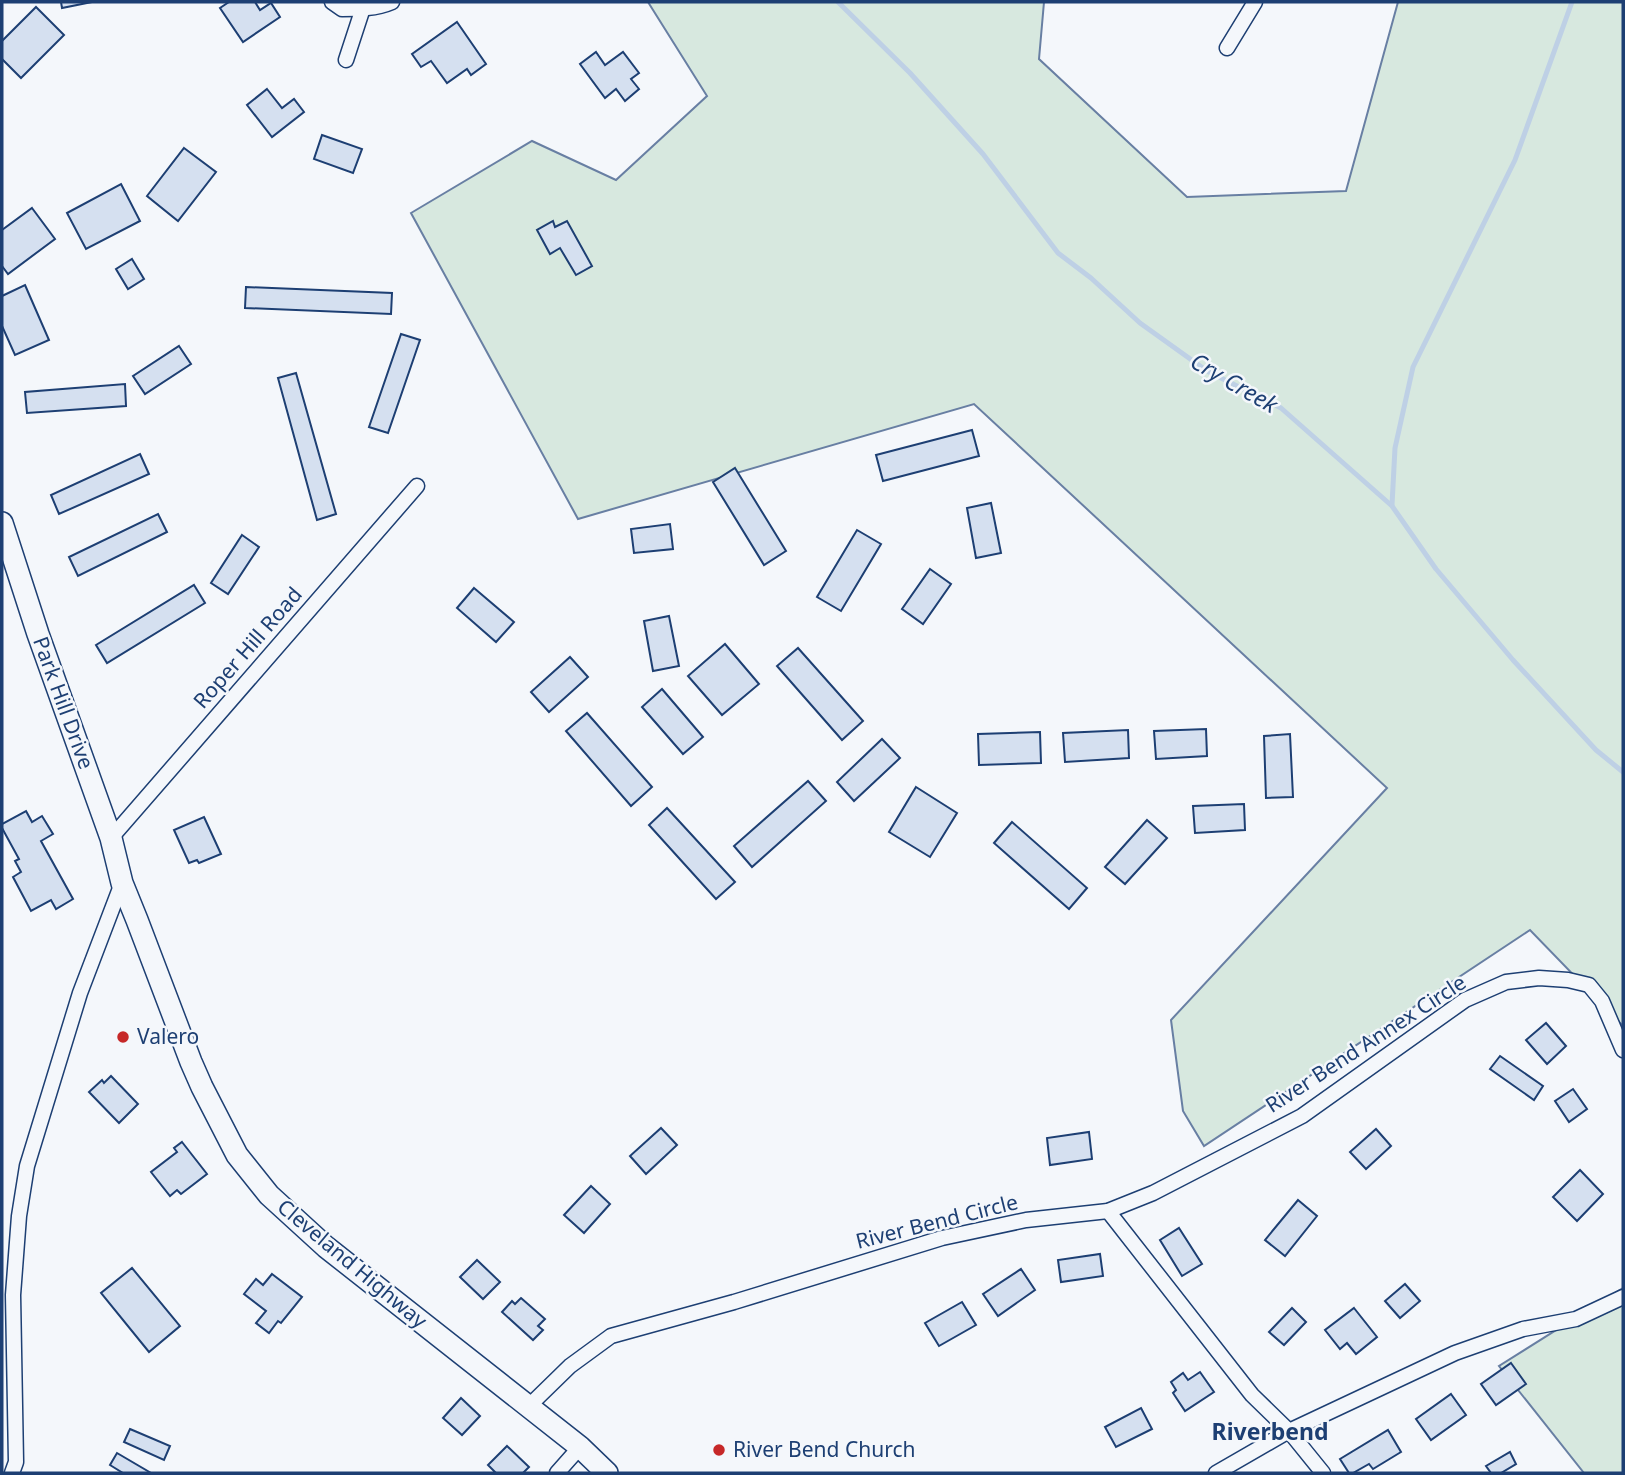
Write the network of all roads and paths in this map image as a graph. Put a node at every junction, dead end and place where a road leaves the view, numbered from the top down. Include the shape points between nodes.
1 (332, 2) edge
2 (392, 2) edge
3 (1255, 2) edge
4 (363, 8) junction
5 (1227, 48) dead end
6 (346, 60) dead end
7 (417, 486) dead end
8 (2, 523) edge
9 (111, 838) junction
10 (122, 883) junction
11 (1623, 1050) edge
12 (1108, 1211) junction
13 (7, 1293) edge
14 (1623, 1297) edge
15 (529, 1406) junction
16 (1289, 1431) junction
17 (580, 1447) junction
18 (12, 1473) edge
19 (557, 1473) edge
20 (607, 1473) edge
21 (1216, 1473) edge
22 (1324, 1473) edge

1 - 4 street via 342,9
2 - 4 street
3 - 5 street
4 - 6 street
7 - 9 street, Roper Hill Road
8 - 9 main road, Park Hill Drive
9 - 10 main road, Park Hill Drive
10 - 13 street via 80,993 27,1166
10 - 15 main road, Cleveland Highway via 191,1062 237,1155 269,1195 326,1247
11 - 12 street, River Bend Annex Circle via 1602,1001 1588,985 1568,979 1506,982 1465,1000 1302,1115 1153,1193
12 - 15 street, River Bend Circle via 1026,1220 942,1237 611,1336 570,1366
12 - 16 street via 1252,1395
13 - 18 street via 16,1462
14 - 16 street via 1576,1319 1523,1329 1455,1353
15 - 17 main road, Cleveland Highway
16 - 21 street
16 - 22 street
17 - 19 street
17 - 20 main road, Cleveland Highway

